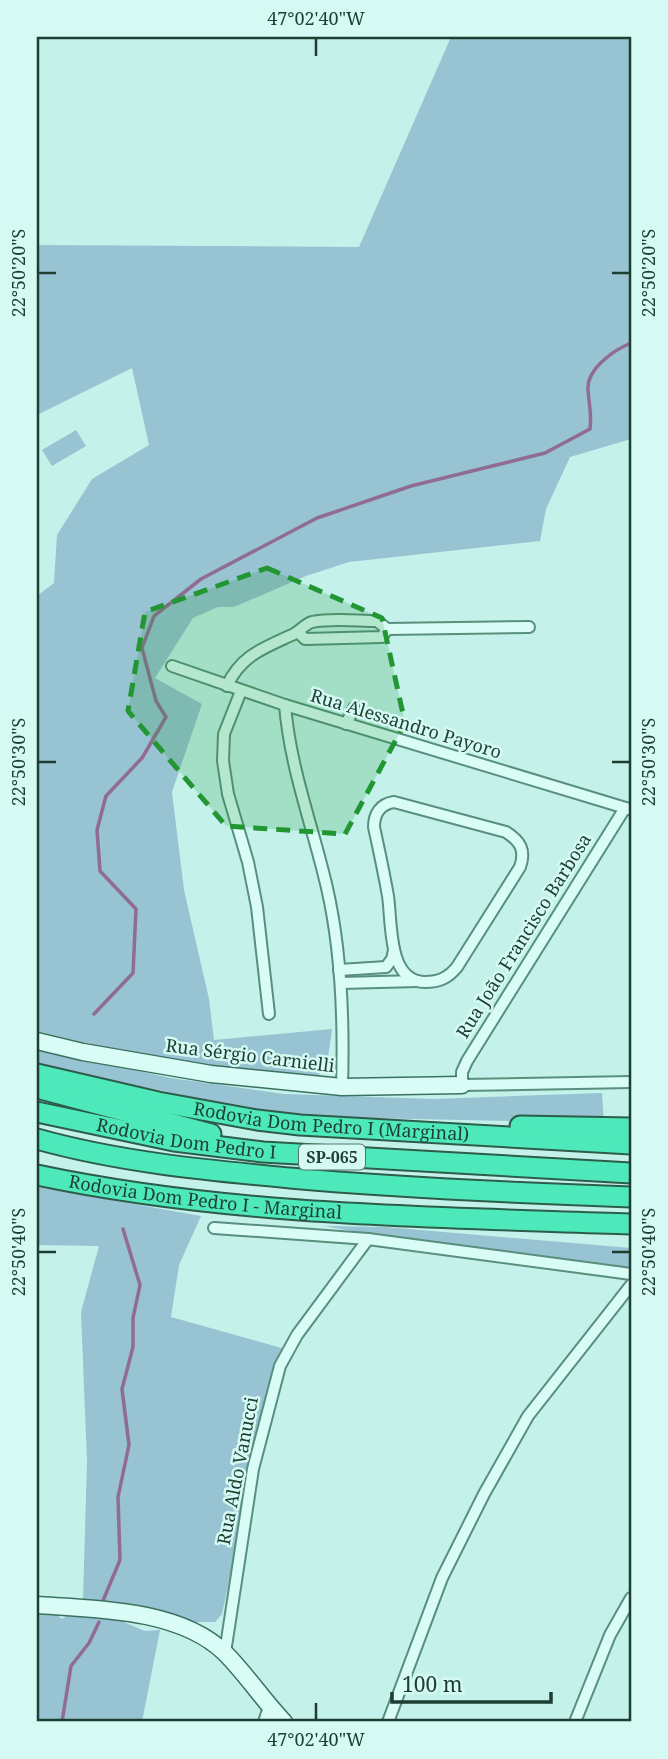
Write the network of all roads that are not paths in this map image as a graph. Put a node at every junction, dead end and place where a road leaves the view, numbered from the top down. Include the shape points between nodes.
1 (529, 627) dead end
2 (172, 666) dead end
3 (227, 686) junction
4 (241, 691) junction
5 (285, 705) junction
6 (354, 708) dead end
7 (346, 724) junction
8 (628, 809) edge
9 (394, 950) junction
10 (340, 970) junction
11 (418, 981) junction
12 (341, 982) junction
13 (269, 1014) dead end
14 (37, 1041) edge
15 (37, 1074) edge
16 (631, 1083) edge
17 (462, 1085) junction
18 (342, 1087) junction
19 (37, 1088) edge
20 (37, 1112) edge
21 (631, 1128) edge
22 (437, 1133) junction
23 (37, 1139) edge
24 (631, 1144) edge
25 (315, 1157) junction
26 (631, 1172) edge
27 (37, 1173) edge
28 (631, 1197) edge
29 (375, 1215) junction
30 (631, 1224) edge
31 (214, 1228) dead end
32 (631, 1237) edge
33 (368, 1239) junction
34 (631, 1274) edge
35 (631, 1285) edge
36 (631, 1598) edge
37 (37, 1605) edge
38 (225, 1653) junction
39 (267, 1714) edge
40 (284, 1722) edge
41 (388, 1722) edge
42 (575, 1722) edge

1 - 3 street via 387,629 382,637 305,639 298,632 242,662
2 - 3 street, Rua Alessandro Payoro
3 - 4 street, Rua Alessandro Payoro
4 - 5 street, Rua Alessandro Payoro
4 - 13 street via 224,734 223,761 257,907
5 - 7 street, Rua Alessandro Payoro
5 - 10 street via 292,760 328,891
6 - 7 street
7 - 8 street, Rua Alessandro Payoro
8 - 17 street, Rua João Francisco Barbosa via 467,1061
9 - 10 street via 386,967
9 - 11 street via 404,972
9 - 11 street via 374,827 381,807 401,803 506,832 519,842 523,849 520,867 457,967 438,981
10 - 12 street
11 - 12 street
12 - 18 street
14 - 18 street, Rua Sérgio Carnielli via 211,1074
15 - 22 highway, Rodovia Dom Pedro I (Marginal) / SP-065 via 257,1120
16 - 17 street
17 - 18 street, Rua Sérgio Carnielli
19 - 25 highway via 187,1129
20 - 25 highway, Rodovia Dom Pedro I / SP-065 via 174,1141
21 - 22 highway via 520,1126
22 - 24 highway, Rodovia Dom Pedro I (Marginal) / SP-065
23 - 28 highway, Rodovia Dom Pedro I / SP-065 via 107,1155 243,1174
25 - 26 highway, Rodovia Dom Pedro I / SP-065
27 - 29 highway, Rodovia Dom Pedro I - Marginal via 94,1187
29 - 30 highway
29 - 32 highway via 480,1228
31 - 33 street
33 - 34 street
33 - 38 street, Rua Aldo Vanucci via 297,1335 280,1366 253,1469
35 - 41 street via 528,1416 484,1494 442,1578
36 - 42 street via 610,1635
37 - 38 street via 172,1622
38 - 39 street
39 - 40 street

